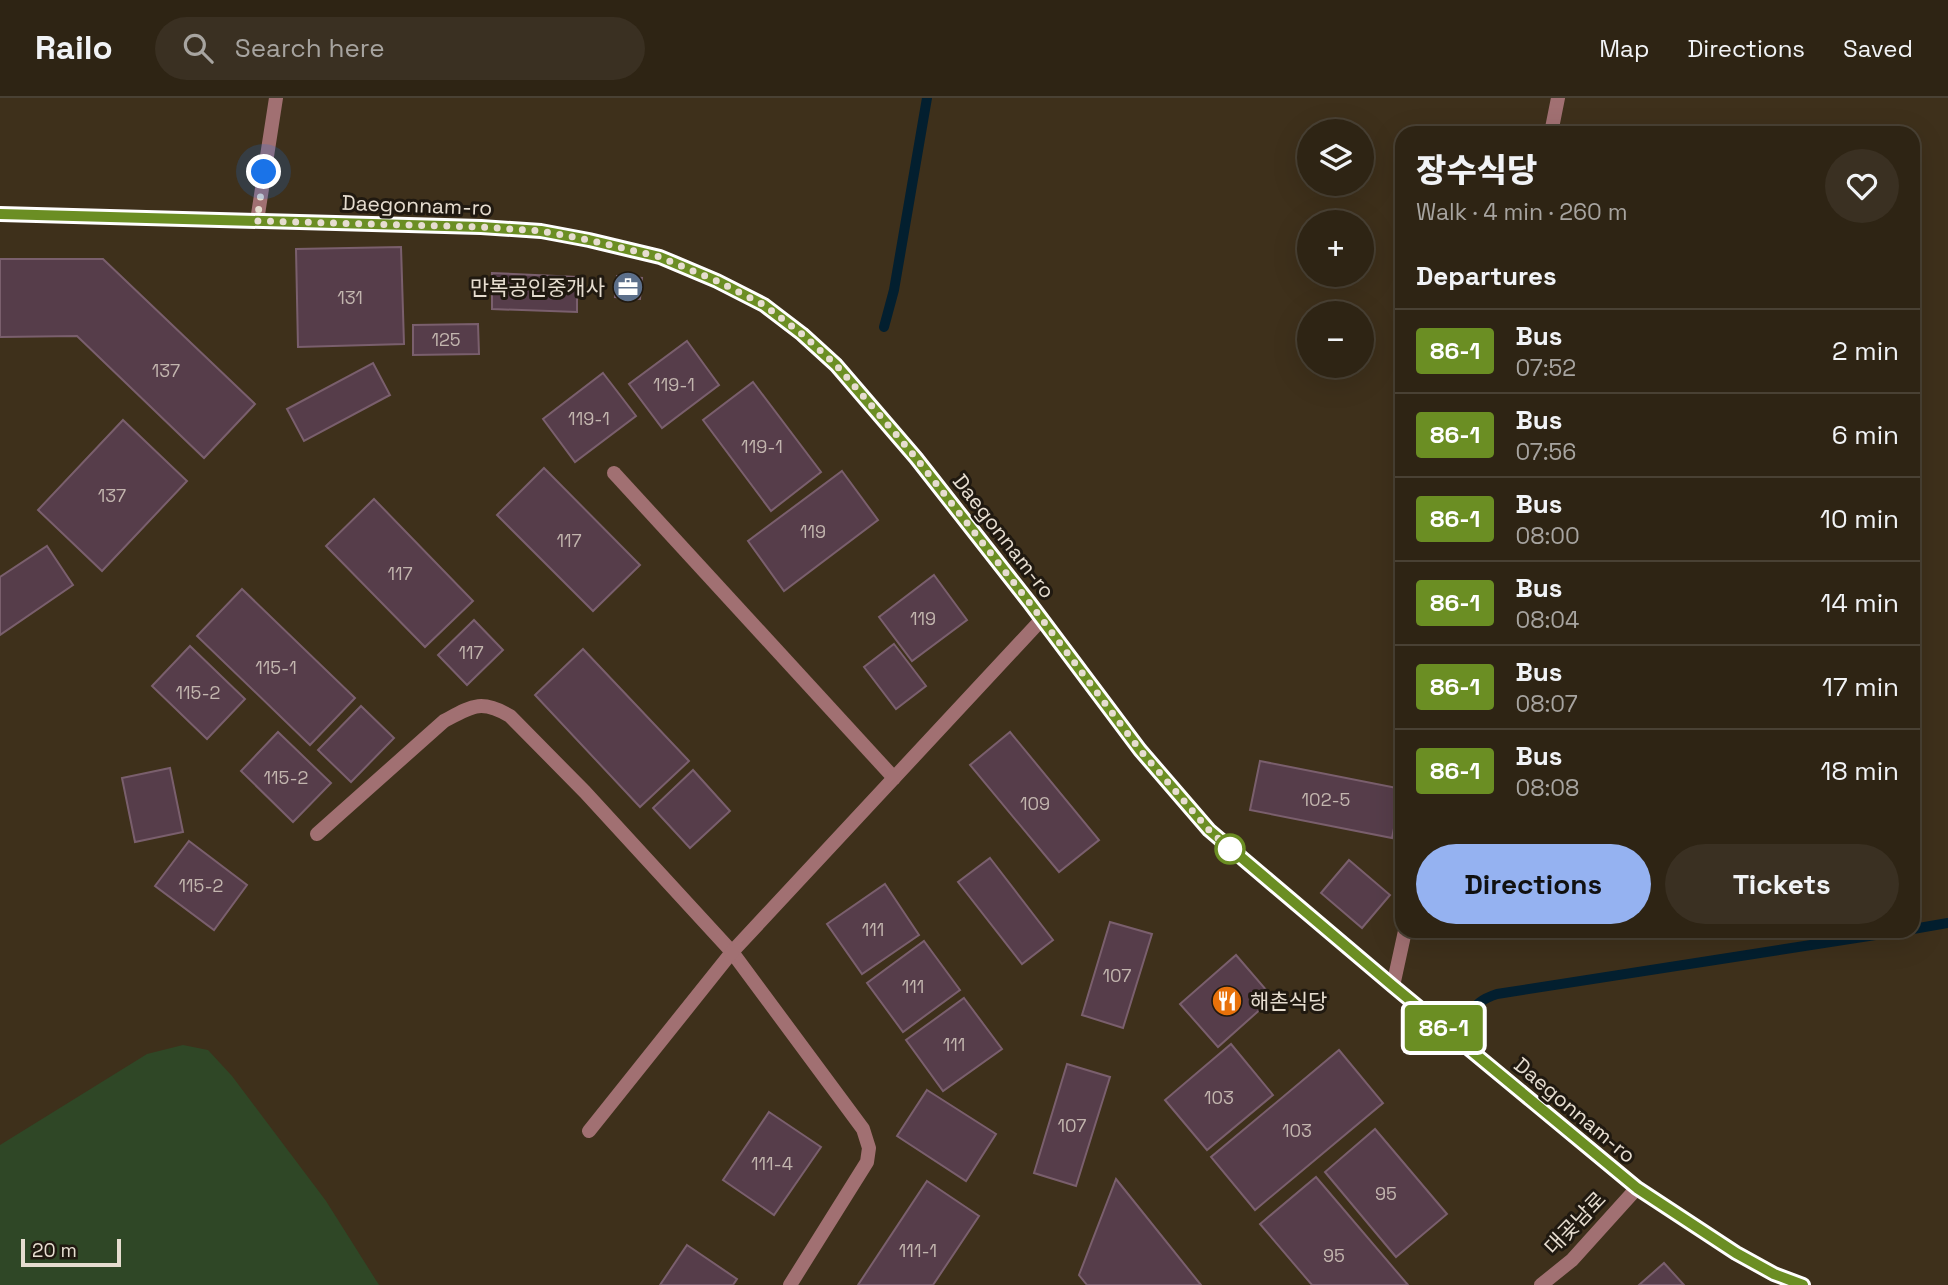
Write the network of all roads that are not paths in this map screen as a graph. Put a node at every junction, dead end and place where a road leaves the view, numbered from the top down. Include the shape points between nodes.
1 (276, 98) edge
2 (1558, 98) edge
3 (1552, 126) edge
4 (0, 215) edge
5 (257, 221) junction
6 (614, 473) dead end
7 (1042, 619) junction
8 (894, 778) junction
9 (317, 834) dead end
10 (1403, 938) edge
11 (732, 952) junction
12 (1393, 986) junction
13 (589, 1131) dead end
14 (1637, 1188) junction
15 (790, 1285) edge
16 (1541, 1285) edge
17 (1803, 1285) edge

1 - 5 street
2 - 3 street
4 - 5 street, Daegonnam-ro
5 - 7 street, Daegonnam-ro via 541,231 660,257 717,281 764,305 836,365 916,458
6 - 8 street
7 - 8 street
7 - 12 street, Daegonnam-ro via 1140,750 1209,830
8 - 11 street
9 - 11 street via 444,722 481,705 496,708 510,716 585,792
10 - 12 street
11 - 13 street
11 - 15 street via 863,1129 869,1148 867,1163
12 - 14 street, Daegonnam-ro
14 - 16 street, 대곶남로 via 1572,1260
14 - 17 street, Daegonnam-ro via 1736,1253

